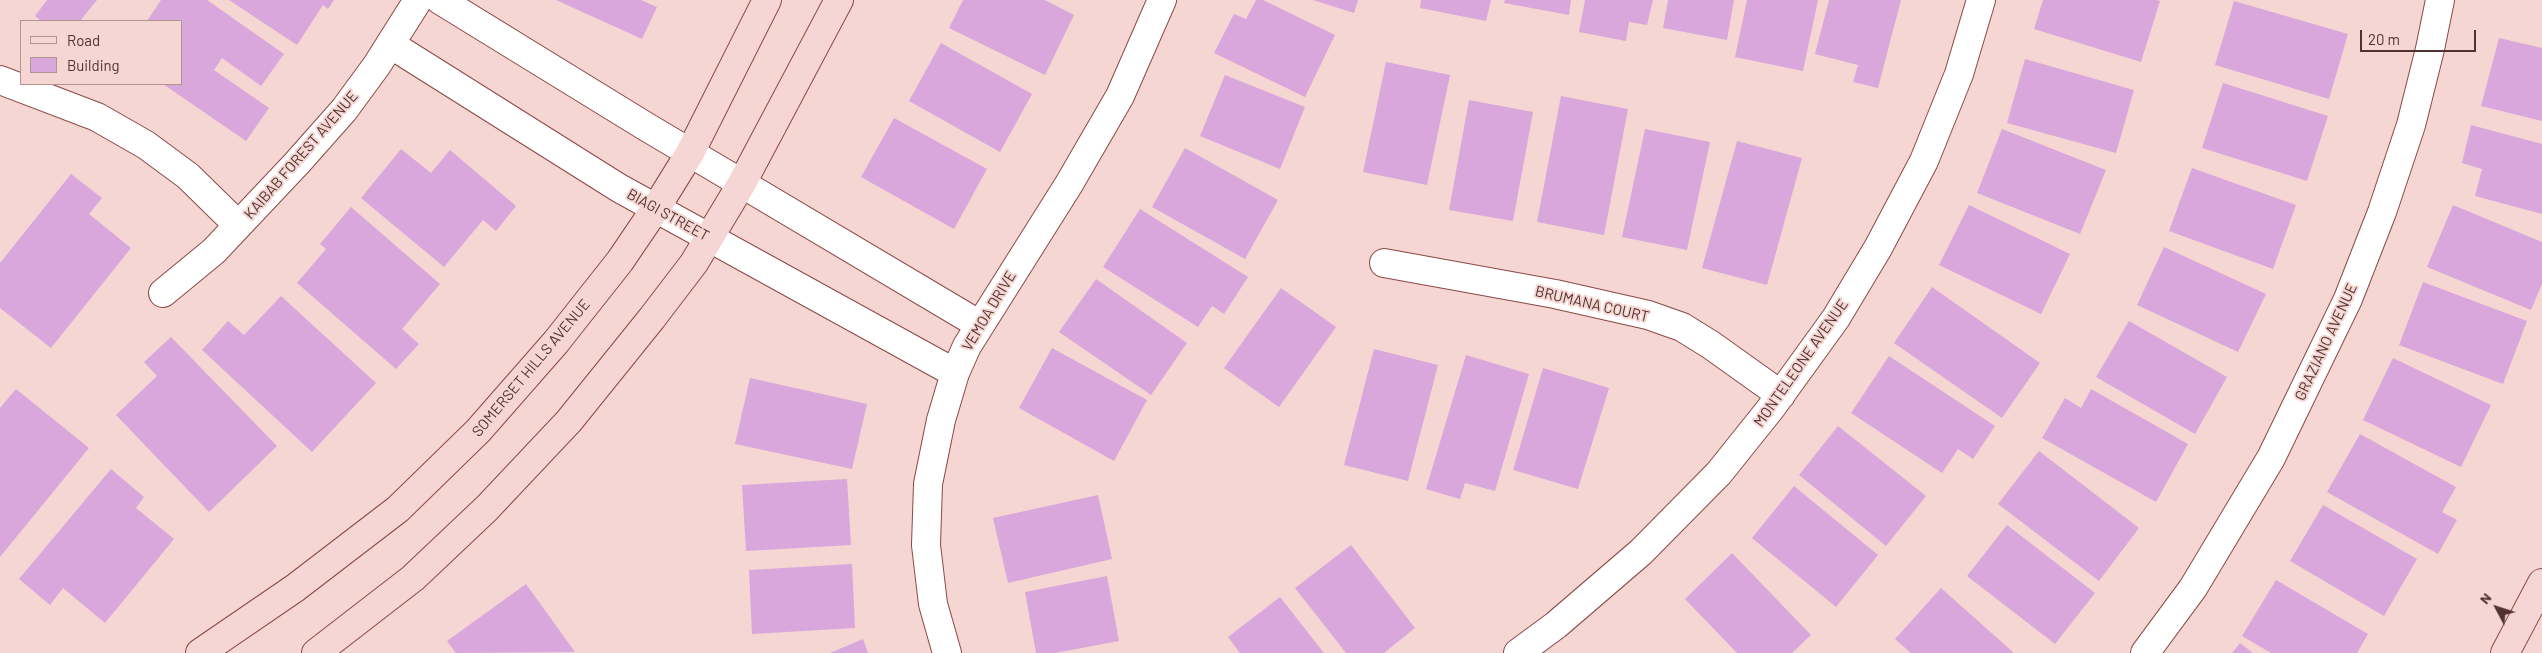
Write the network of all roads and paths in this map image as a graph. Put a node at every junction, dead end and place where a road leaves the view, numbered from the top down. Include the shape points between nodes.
1 (418, 0) edge
2 (440, 0) edge
3 (767, 0) edge
4 (839, 0) edge
5 (1162, 0) edge
6 (1981, 0) edge
7 (2440, 0) edge
8 (390, 44) junction
9 (0, 80) edge
10 (690, 153) junction
11 (742, 183) junction
12 (656, 208) junction
13 (238, 225) junction
14 (710, 238) junction
15 (1384, 263) dead end
16 (163, 292) dead end
17 (980, 325) junction
18 (955, 373) junction
19 (1780, 395) junction
20 (2539, 596) edge
21 (200, 653) edge
22 (316, 653) edge
23 (947, 653) edge
24 (1518, 653) edge
25 (2145, 653) edge
26 (2505, 653) edge

1 - 8 street, KAIBAB FOREST AVENUE
2 - 10 street
3 - 10 main road, SOMERSET HILLS AVENUE
4 - 11 main road
5 - 17 street, VEMOA DRIVE via 1120,96
6 - 19 street, MONTELEONE AVENUE via 1959,74 1924,161 1836,318
7 - 25 street, GRAZIANO AVENUE via 2411,125 2348,299 2271,458 2193,588
8 - 12 street, BIAGI STREET
8 - 13 street, KAIBAB FOREST AVENUE via 344,110
9 - 13 street via 97,117 146,145 188,176
10 - 11 street
10 - 12 main road, SOMERSET HILLS AVENUE
11 - 14 main road
11 - 17 street
12 - 14 street, BIAGI STREET
12 - 21 main road, SOMERSET HILLS AVENUE via 620,261 556,342 472,438 398,509 295,588
13 - 16 street, KAIBAB FOREST AVENUE via 214,251
14 - 18 street, BIAGI STREET
14 - 22 main road via 652,318 569,420 487,508 413,578
15 - 19 street, BRUMANA COURT via 1555,294 1648,316 1682,328 1711,345
17 - 18 street, VEMOA DRIVE
18 - 23 street, VEMOA DRIVE via 928,484 926,536 933,604
19 - 24 street, MONTELEONE AVENUE via 1719,473 1641,552
20 - 26 main road

